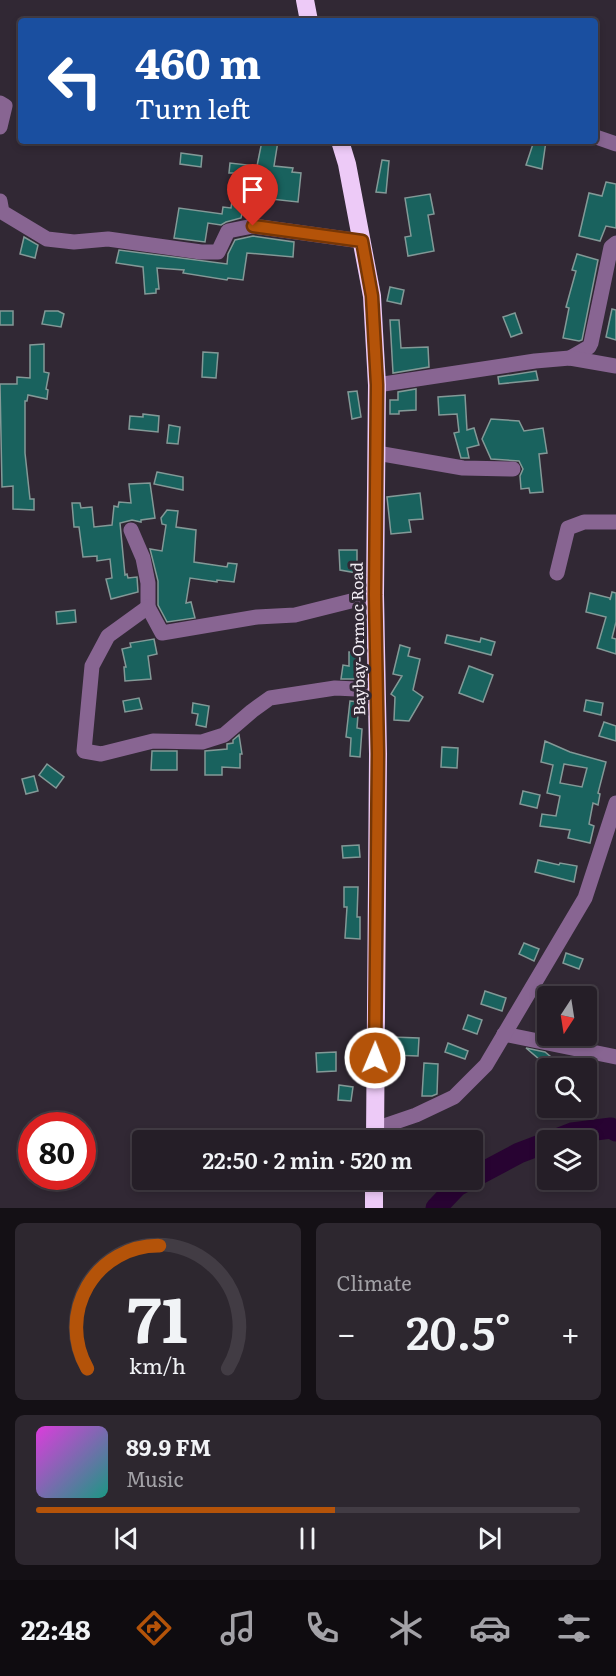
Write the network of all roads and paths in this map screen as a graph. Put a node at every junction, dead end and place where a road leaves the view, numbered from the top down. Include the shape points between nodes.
1 (305, 0) edge
2 (308, 18) edge
3 (0, 103) edge
4 (0, 127) edge
5 (598, 138) edge
6 (341, 144) edge
7 (616, 144) edge
8 (0, 201) edge
9 (362, 241) junction
10 (616, 243) edge
11 (570, 358) junction
12 (616, 366) edge
13 (377, 385) junction
14 (376, 453) junction
15 (513, 469) dead end
16 (616, 522) edge
17 (131, 530) dead end
18 (557, 573) dead end
19 (375, 595) junction
20 (148, 607) junction
21 (377, 690) junction
22 (616, 803) edge
23 (504, 1034) junction
24 (616, 1057) edge
25 (375, 1130) edge
26 (384, 1130) edge
27 (375, 1190) edge
28 (374, 1208) edge

1 - 2 highway
3 - 4 street via 4,106
5 - 7 street
6 - 9 highway, Baybay-Ormoc Road
8 - 9 street via 2,212 47,239 74,242 108,239 218,252 228,231 253,226
9 - 13 highway, Baybay-Ormoc Road via 372,296
10 - 11 street via 611,247 591,343
11 - 12 street
11 - 13 street
13 - 14 highway, Baybay-Ormoc Road
14 - 15 street via 463,468
14 - 19 highway, Baybay-Ormoc Road
16 - 18 street via 584,522 568,528
17 - 20 street via 143,558
19 - 20 street via 295,615 257,617 162,633
19 - 21 highway, Baybay-Ormoc Road
20 - 21 street via 108,636 92,666 84,751 101,754 153,741 202,742 224,735 270,698 335,688
21 - 25 highway, Baybay-Ormoc Road
22 - 23 street via 585,898
23 - 24 street
23 - 26 street via 486,1065 454,1097
27 - 28 highway

